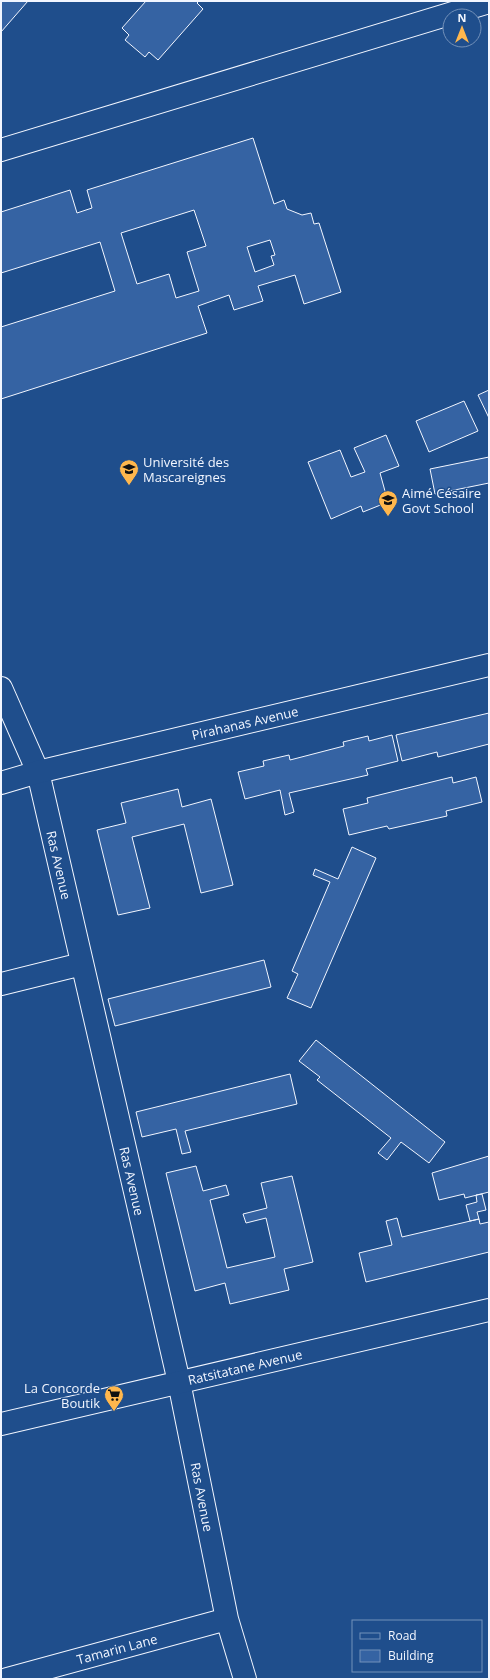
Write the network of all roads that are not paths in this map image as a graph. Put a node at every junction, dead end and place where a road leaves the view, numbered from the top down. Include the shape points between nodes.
1 (489, 2) edge
2 (1, 150) edge
3 (489, 665) edge
4 (1, 688) edge
5 (38, 772) junction
6 (1, 783) edge
7 (82, 964) junction
8 (1, 984) edge
9 (489, 1310) edge
10 (179, 1382) junction
11 (1, 1424) edge
12 (227, 1619) junction
13 (7, 1679) edge
14 (245, 1679) edge

1 - 2 street
3 - 5 street, Pirahanas Avenue
4 - 5 street, Ras Avenue
5 - 6 street, Pirahanas Avenue
5 - 7 street, Ras Avenue
7 - 8 street
7 - 10 street, Ras Avenue
9 - 10 street, Ratsitatane Avenue
10 - 11 street, Ratsitatane Avenue
10 - 12 street, Ras Avenue
12 - 13 street, Tamarin Lane
12 - 14 street, Ras Avenue

